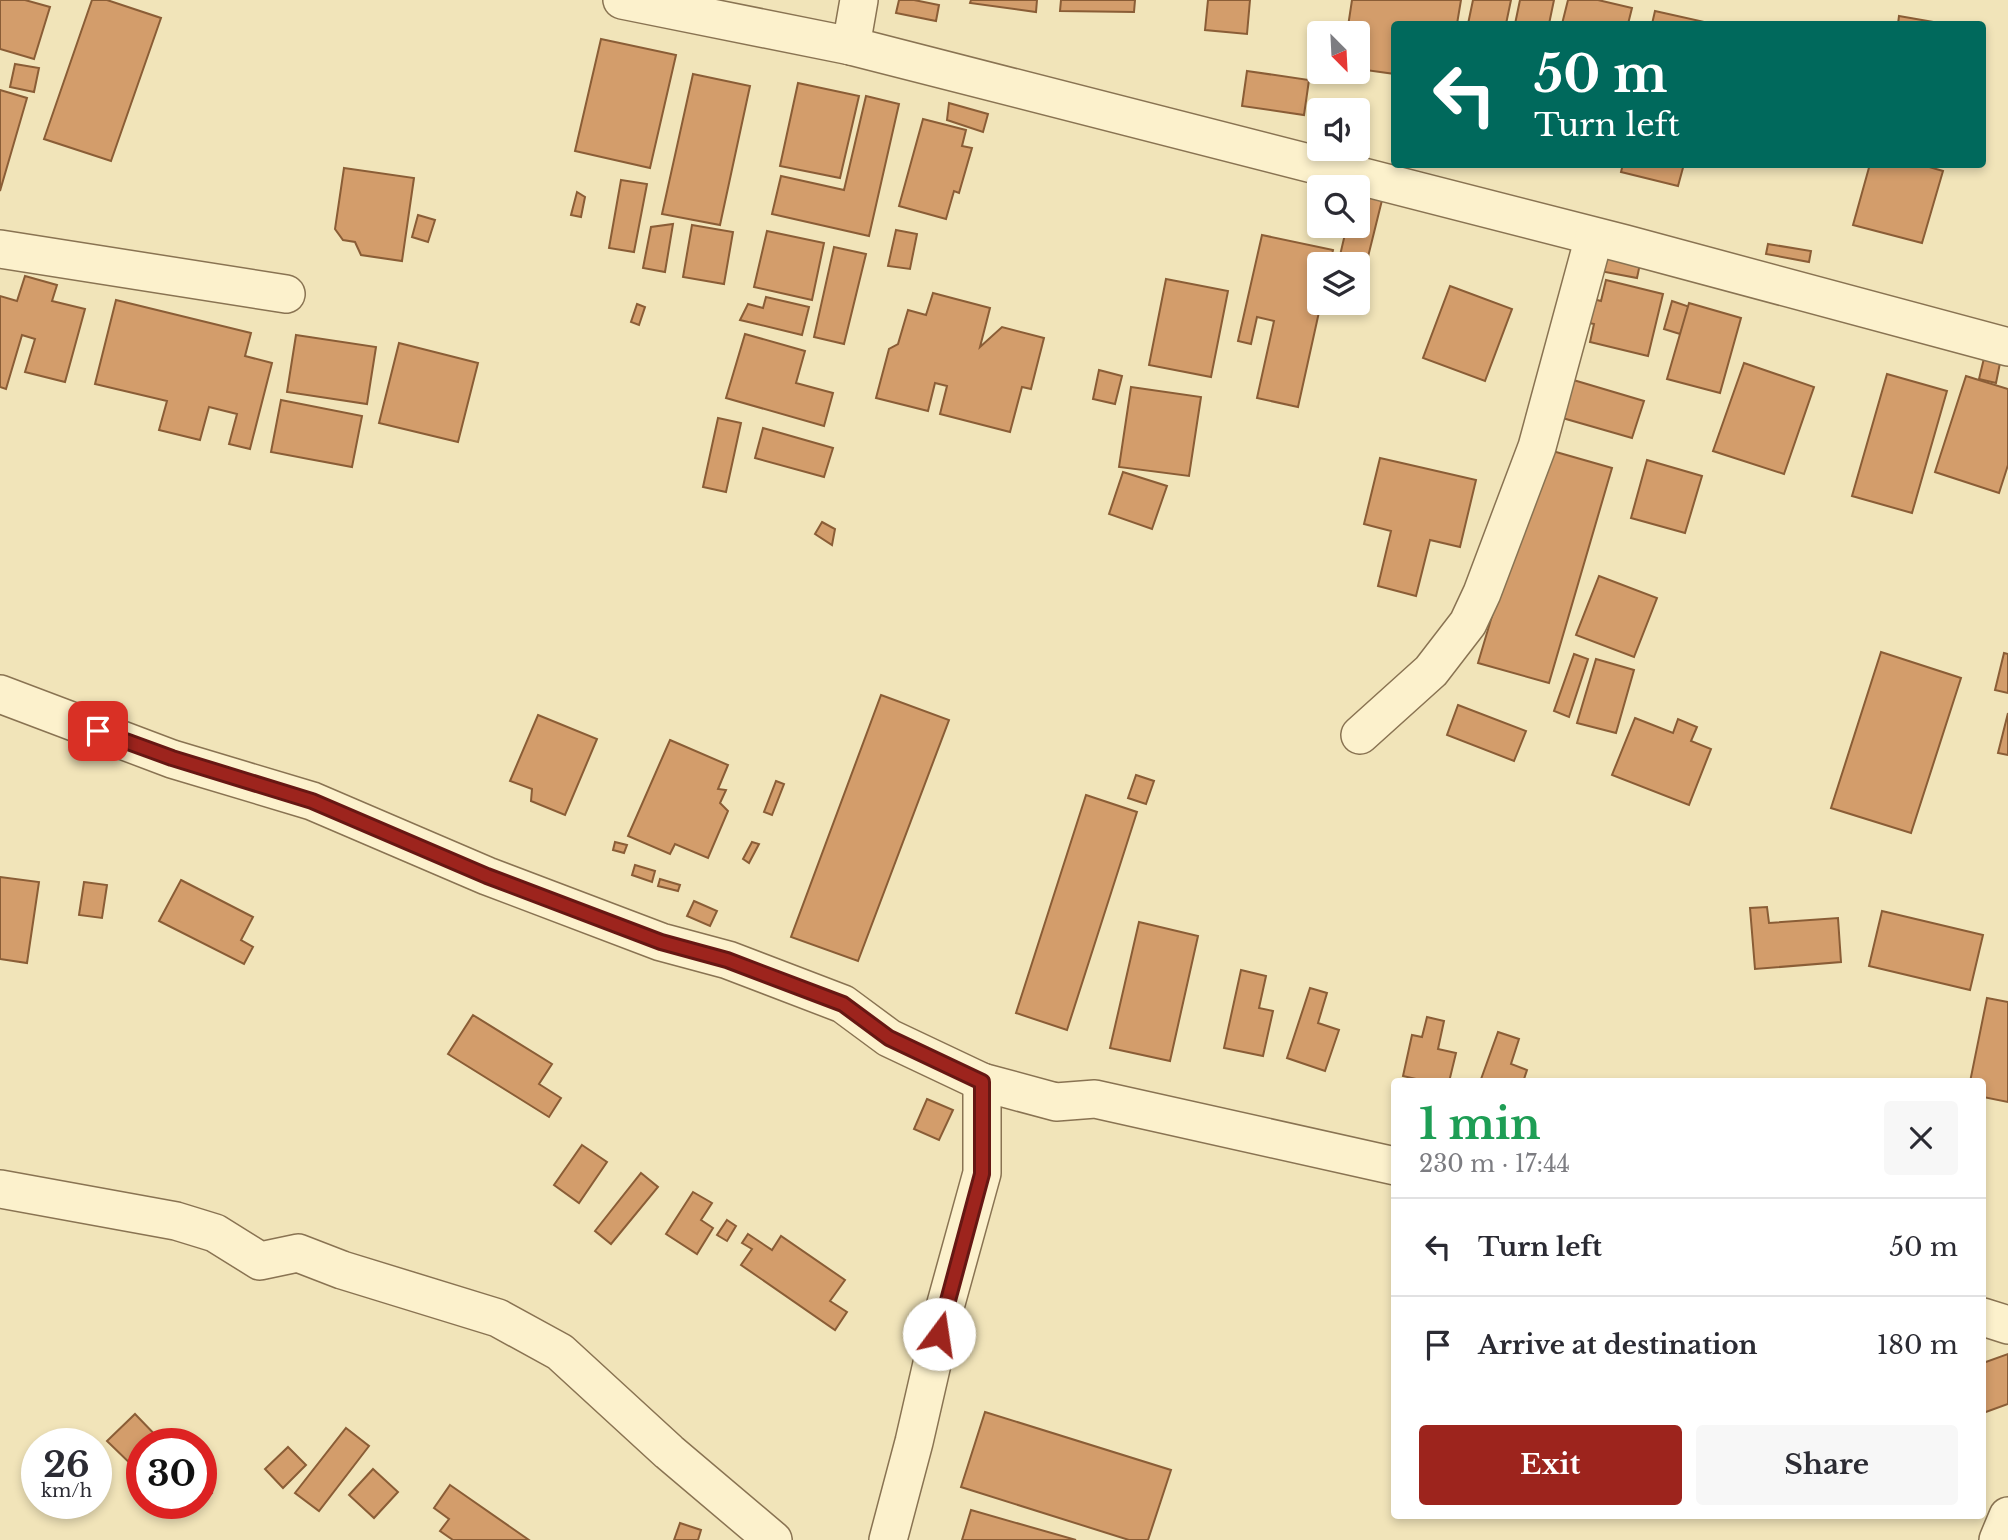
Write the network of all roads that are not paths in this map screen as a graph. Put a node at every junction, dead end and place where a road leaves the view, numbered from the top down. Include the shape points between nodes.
1 (622, 0) edge
2 (859, 0) edge
3 (851, 46) junction
4 (1594, 237) junction
5 (0, 249) edge
6 (286, 294) dead end
7 (2008, 347) edge
8 (0, 694) edge
9 (1360, 735) dead end
10 (982, 1082) junction
11 (1391, 1165) edge
12 (0, 1189) edge
13 (1986, 1318) edge
14 (2008, 1325) edge
15 (2008, 1516) edge
16 (773, 1540) edge
17 (888, 1540) edge
18 (1998, 1540) edge

1 - 3 street
2 - 3 street
3 - 4 street
4 - 7 street
4 - 9 street via 1537,447 1468,623 1431,671
5 - 6 street
8 - 10 street via 172,758 312,801 487,876 843,1004 889,1038
10 - 11 street via 1056,1102 1095,1099
10 - 17 street via 982,1174
12 - 16 street via 176,1221 215,1233 260,1261 298,1252 498,1318 560,1352
13 - 14 street
15 - 18 street

